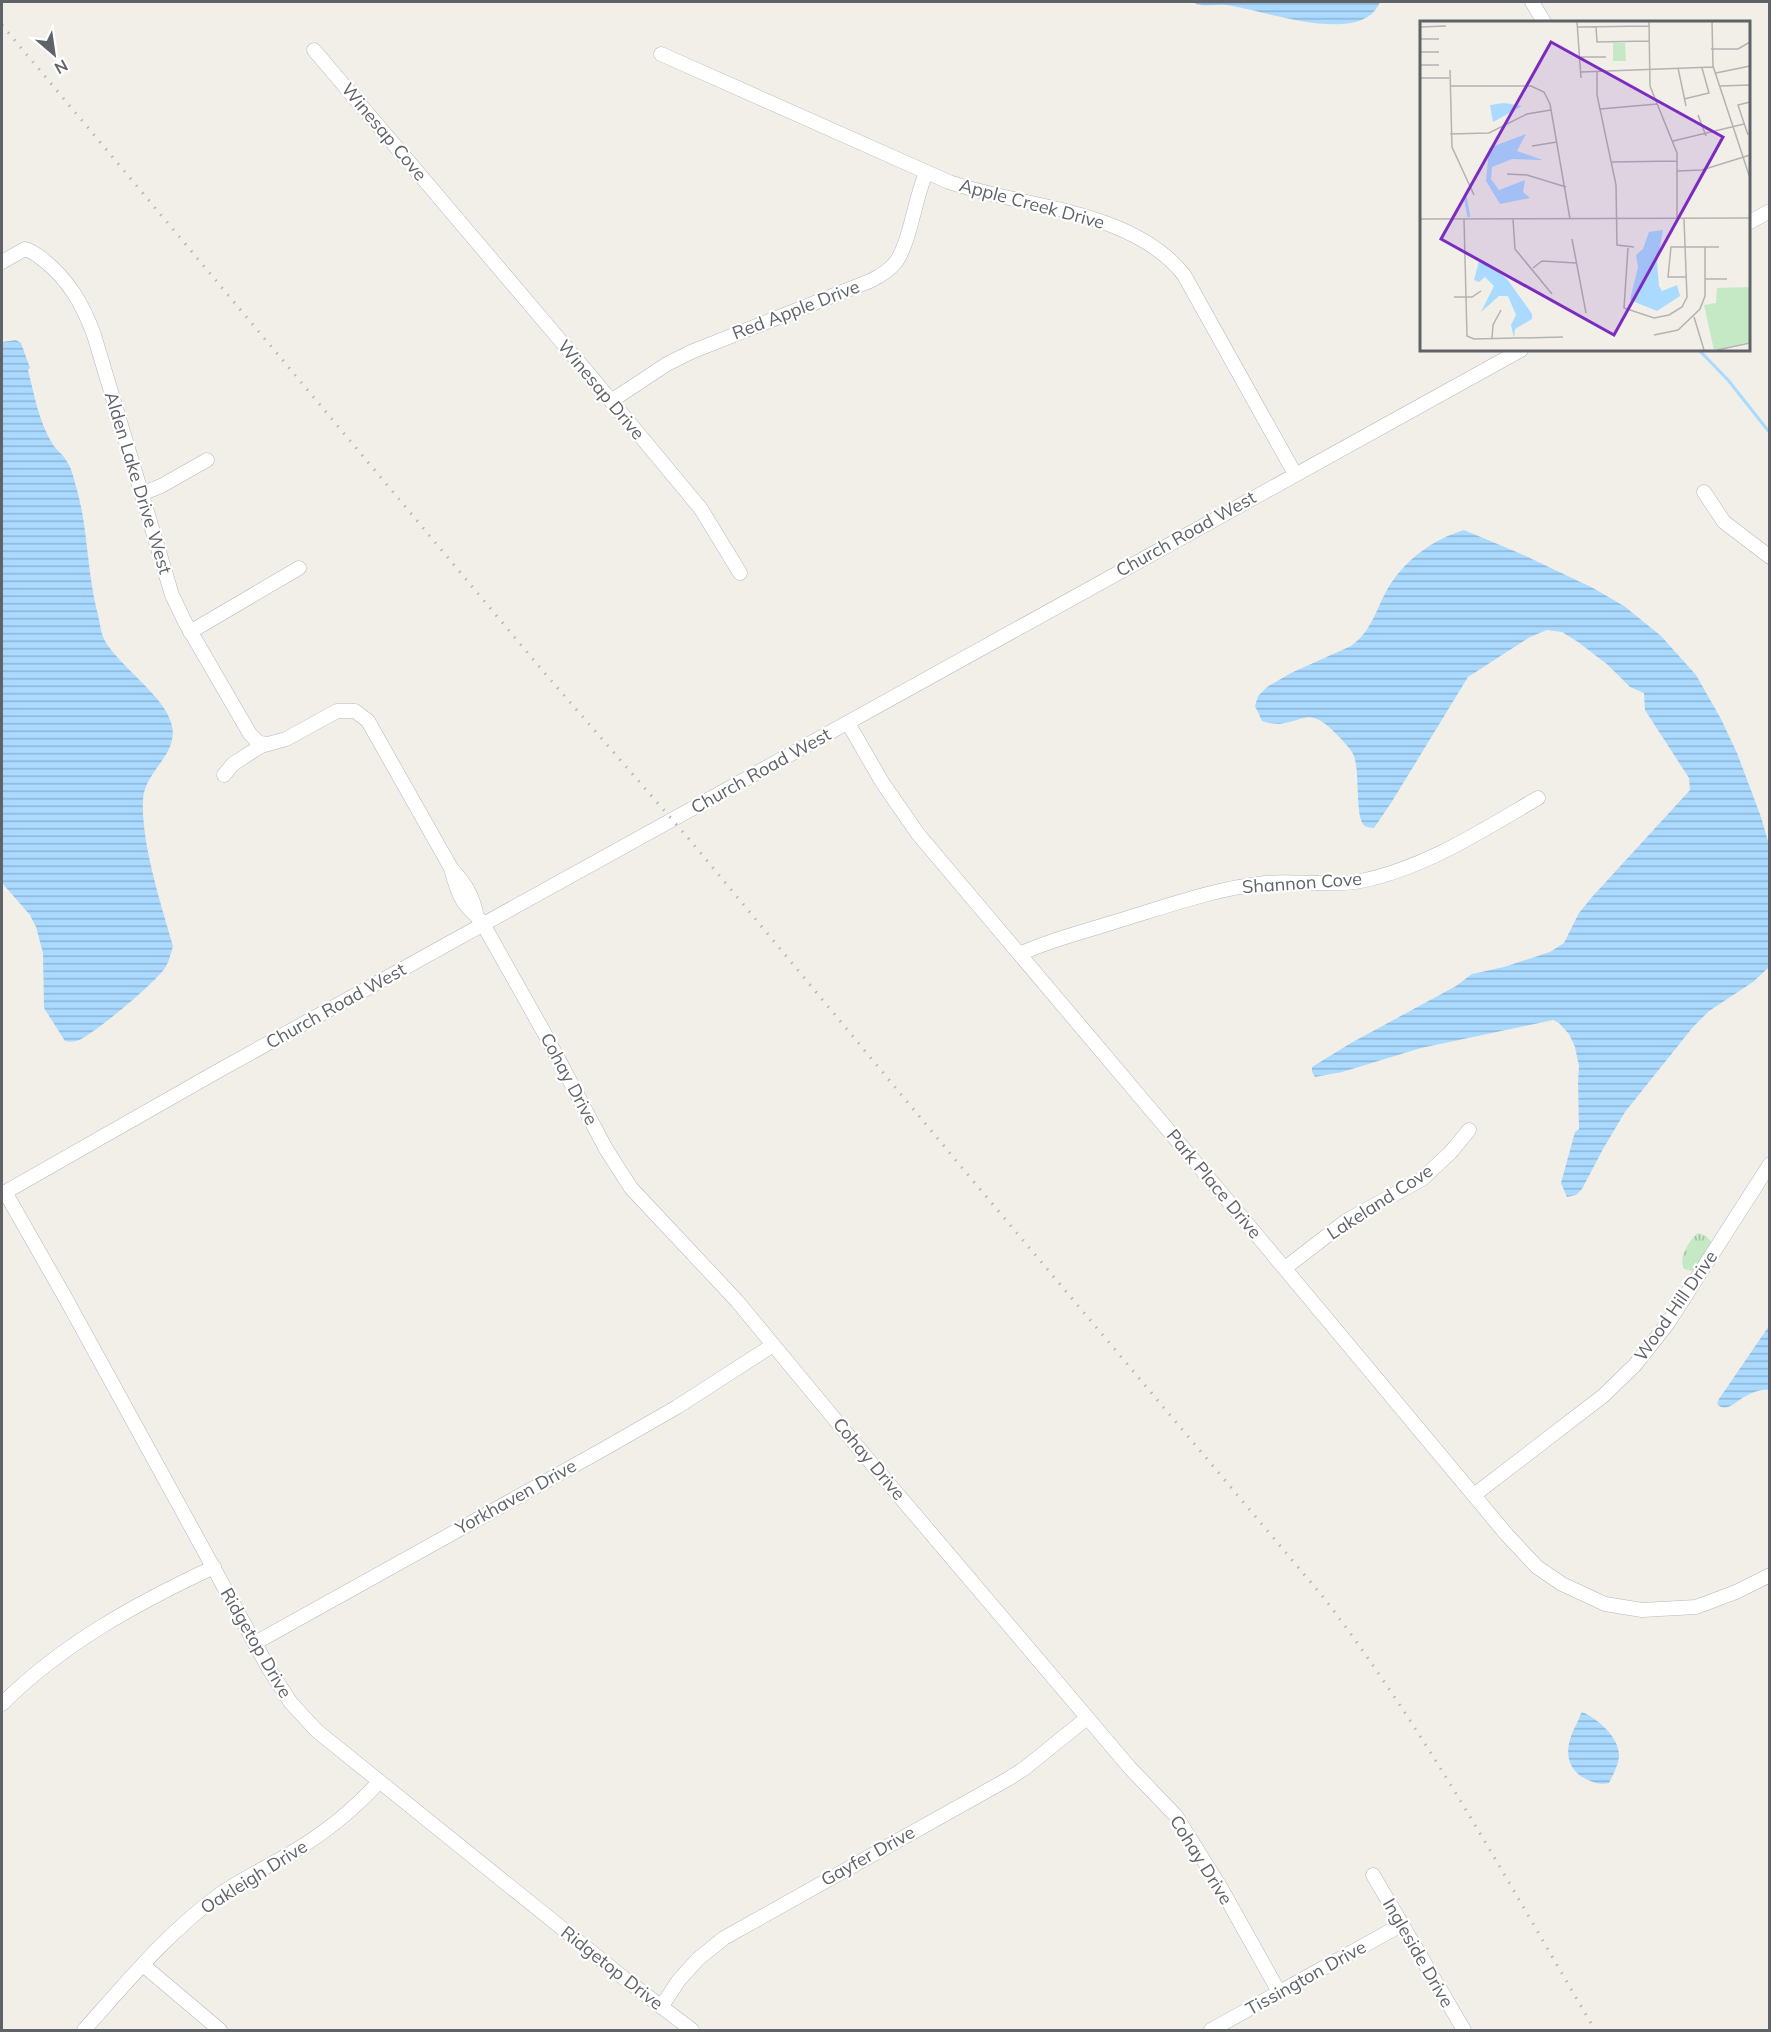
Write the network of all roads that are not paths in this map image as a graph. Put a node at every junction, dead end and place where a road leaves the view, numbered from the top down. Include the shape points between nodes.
1 (1532, 2) edge
2 (1543, 21) edge
3 (314, 50) dead end
4 (661, 54) dead end
5 (926, 173) junction
6 (1770, 211) edge
7 (453, 213) joint
8 (1750, 222) edge
9 (2, 262) edge
10 (1519, 351) edge
11 (611, 401) junction
12 (207, 460) dead end
13 (1295, 474) junction
14 (1704, 492) dead end
15 (141, 494) junction
16 (1770, 557) edge
17 (298, 568) dead end
18 (740, 573) dead end
19 (190, 632) junction
20 (848, 723) junction
21 (264, 744) junction
22 (224, 775) dead end
23 (1538, 798) dead end
24 (479, 919) junction
25 (1020, 954) junction
26 (1469, 1130) dead end
27 (1770, 1164) edge
28 (3, 1193) edge
29 (1285, 1268) junction
30 (773, 1345) junction
31 (1474, 1495) junction
32 (214, 1567) junction
33 (1770, 1575) edge
34 (255, 1643) junction
35 (2, 1704) edge
36 (1087, 1718) junction
37 (379, 1782) junction
38 (1373, 1875) dead end
39 (1401, 1925) junction
40 (143, 1965) junction
41 (1279, 1992) junction
42 (661, 2007) junction
43 (84, 2031) edge
44 (220, 2031) edge
45 (692, 2031) edge
46 (1211, 2031) edge
47 (1464, 2031) edge

1 - 2 street
3 - 7 street, Winesap Cove
4 - 5 street, Apple Creek Drive
5 - 11 street, Red Apple Drive via 902,250 884,273 691,352
5 - 13 street, Apple Creek Drive via 966,188 1120,228 1170,258 1192,288
6 - 8 street
7 - 11 street, Winesap Drive
9 - 15 street, Alden Lake Drive West via 28,250 76,294 94,335
10 - 13 street, Church Road West
11 - 18 street, Winesap Drive via 701,509
12 - 15 street
13 - 20 street, Church Road West
14 - 16 street via 1725,522
15 - 19 street, Alden Lake Drive West via 172,595
17 - 19 street
19 - 21 street, Alden Lake Drive West via 250,734
20 - 24 street, Church Road West
20 - 25 street, Park Place Drive via 918,834
21 - 22 street via 233,764
21 - 24 street, Cohay Drive via 285,739 337,711 360,714 368,721 451,868 455,886
23 - 25 street, Shannon Cove via 1434,855 1378,877 1345,883 1278,882 1234,888 1174,903
24 - 28 street, Church Road West
24 - 30 street, Cohay Drive via 623,1176
25 - 29 street, Park Place Drive
26 - 29 street, Lakeland Cove via 1422,1179 1346,1221
27 - 31 street, Wood Hill Drive via 1668,1323 1639,1361 1603,1396
28 - 32 street, Ridgetop Drive
29 - 31 street, Park Place Drive
30 - 34 street, Yorkhaven Drive via 639,1428
30 - 36 street, Cohay Drive
31 - 33 street, Park Place Drive via 1536,1567 1605,1604 1656,1610 1696,1607
32 - 34 street, Ridgetop Drive
32 - 35 street via 78,1641 26,1680
34 - 37 street, Ridgetop Drive via 302,1717
36 - 41 street, Cohay Drive via 1176,1816
36 - 42 street, Gayfer Drive via 1008,1779 715,1944 679,1980
37 - 40 street, Oakleigh Drive via 322,1833 218,1896
37 - 42 street, Ridgetop Drive
38 - 39 street, Ingleside Drive
39 - 41 street, Tissington Drive
39 - 47 street, Ingleside Drive
40 - 43 street, Oakleigh Drive
40 - 44 street
41 - 46 street, Tissington Drive
42 - 45 street, Ridgetop Drive

